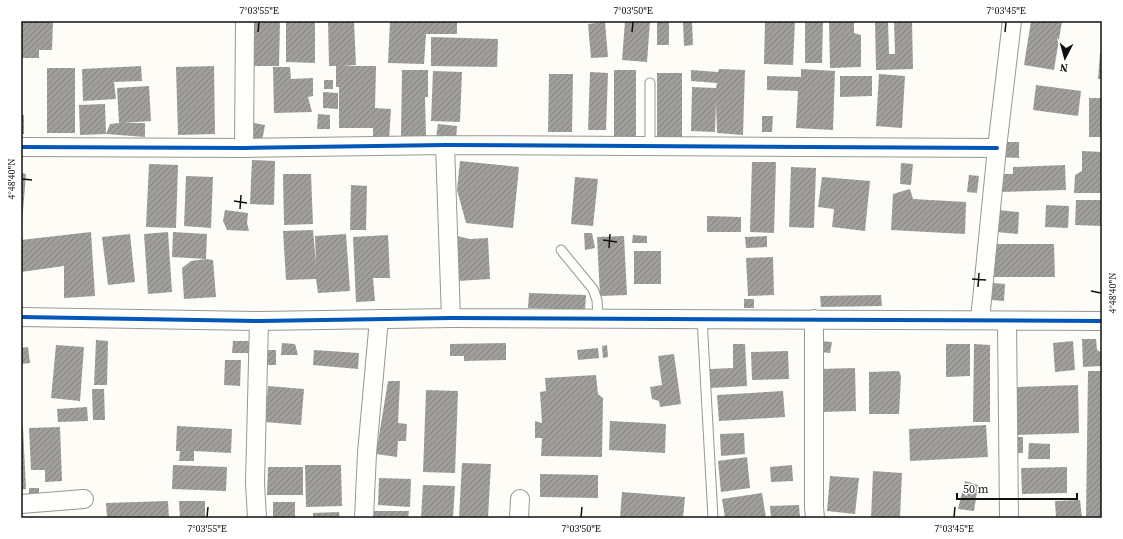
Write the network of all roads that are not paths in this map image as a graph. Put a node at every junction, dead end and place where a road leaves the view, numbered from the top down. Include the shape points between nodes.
1 (245, 21) edge
2 (1012, 21) edge
3 (650, 82) dead end
4 (445, 145) junction
5 (650, 146) junction
6 (21, 147) edge
7 (244, 148) junction
8 (997, 148) junction
9 (561, 250) dead end
10 (22, 318) edge
11 (451, 318) junction
12 (598, 318) junction
13 (702, 318) junction
14 (814, 318) junction
15 (379, 319) junction
16 (980, 320) junction
17 (259, 321) junction
18 (1102, 321) edge
19 (1007, 322) junction
20 (84, 499) dead end
21 (520, 499) dead end
22 (21, 504) edge
23 (257, 518) edge
24 (364, 518) edge
25 (519, 518) edge
26 (713, 518) edge
27 (815, 518) edge
28 (1009, 518) edge

1 - 7 street
2 - 8 street
3 - 5 lane
4 - 5 street
4 - 7 street
4 - 11 street
5 - 8 street
6 - 7 street
8 - 16 street
9 - 12 lane via 593,289 598,300
10 - 17 street
11 - 12 street
11 - 15 street
12 - 13 street
13 - 14 street
13 - 26 lane
14 - 16 street
14 - 27 street
15 - 17 street
15 - 24 street
16 - 19 street
17 - 23 street via 255,484
18 - 19 street
19 - 28 street
20 - 22 street
21 - 25 street

